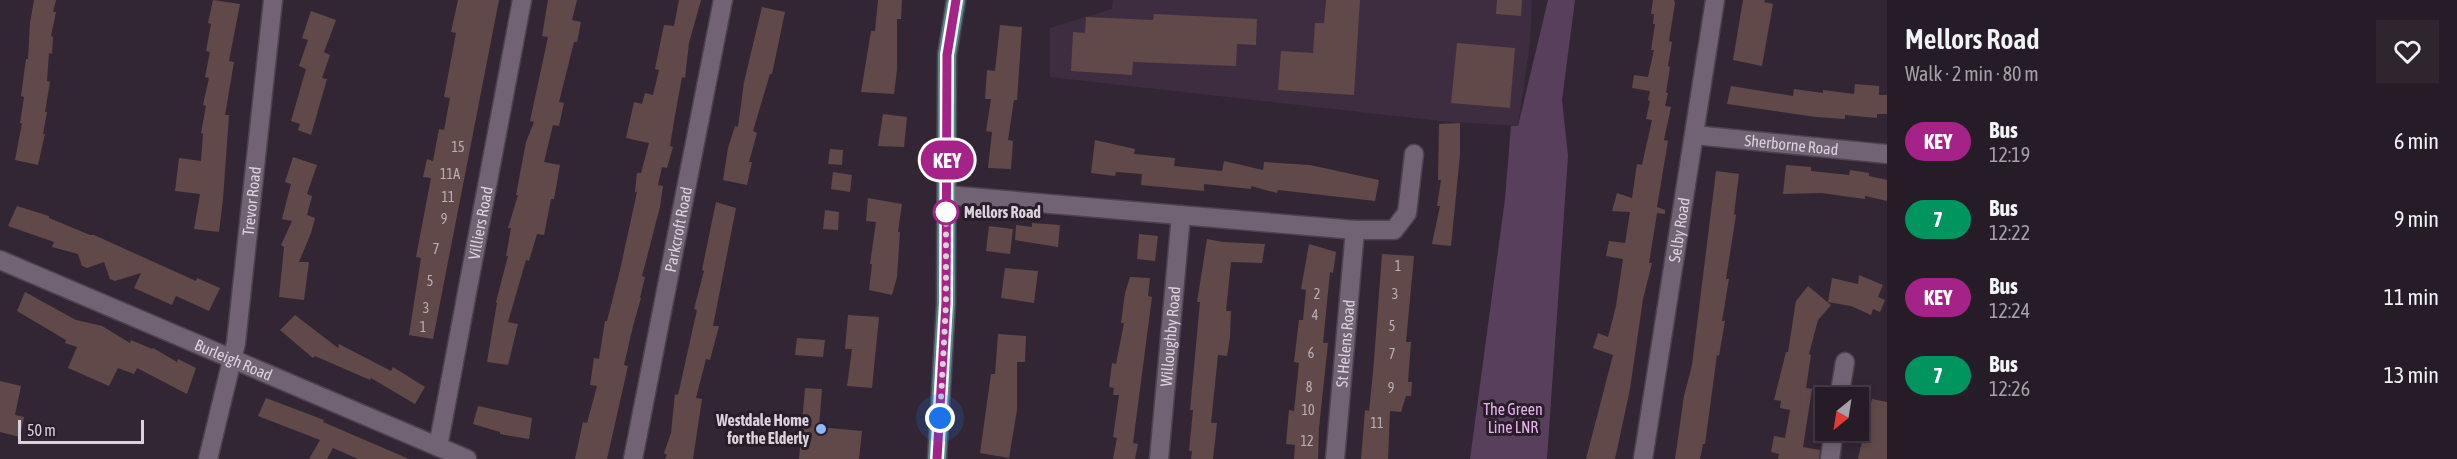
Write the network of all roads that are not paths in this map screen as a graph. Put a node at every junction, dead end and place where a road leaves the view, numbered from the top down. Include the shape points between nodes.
1 (273, 0) edge
2 (522, 0) edge
3 (723, 0) edge
4 (956, 0) edge
5 (1715, 0) edge
6 (1694, 135) junction
7 (1414, 154) dead end
8 (1887, 154) edge
9 (946, 195) junction
10 (1181, 215) junction
11 (1355, 230) junction
12 (0, 260) edge
13 (233, 359) junction
14 (1845, 362) dead end
15 (1841, 387) edge
16 (1832, 441) edge
17 (438, 447) junction
18 (208, 459) edge
19 (467, 459) edge
20 (633, 459) edge
21 (937, 459) edge
22 (1160, 459) edge
23 (1335, 459) edge
24 (1643, 459) edge
25 (1830, 459) edge

1 - 13 street, Trevor Road
2 - 17 street, Villiers Road
3 - 20 street, Parkcroft Road
4 - 9 main road via 947,55
5 - 6 street, Selby Road
6 - 8 street, Sherborne Road
6 - 24 street, Selby Road
7 - 11 street via 1407,213 1394,230
9 - 10 street
9 - 21 main road via 946,303
10 - 11 street
10 - 22 street, Willoughby Road
11 - 23 street, St Helens Road
12 - 13 street, Burleigh Road
13 - 17 street, Burleigh Road
13 - 18 street, Trevor Road
14 - 15 street
16 - 25 street
17 - 19 street, Burleigh Road

